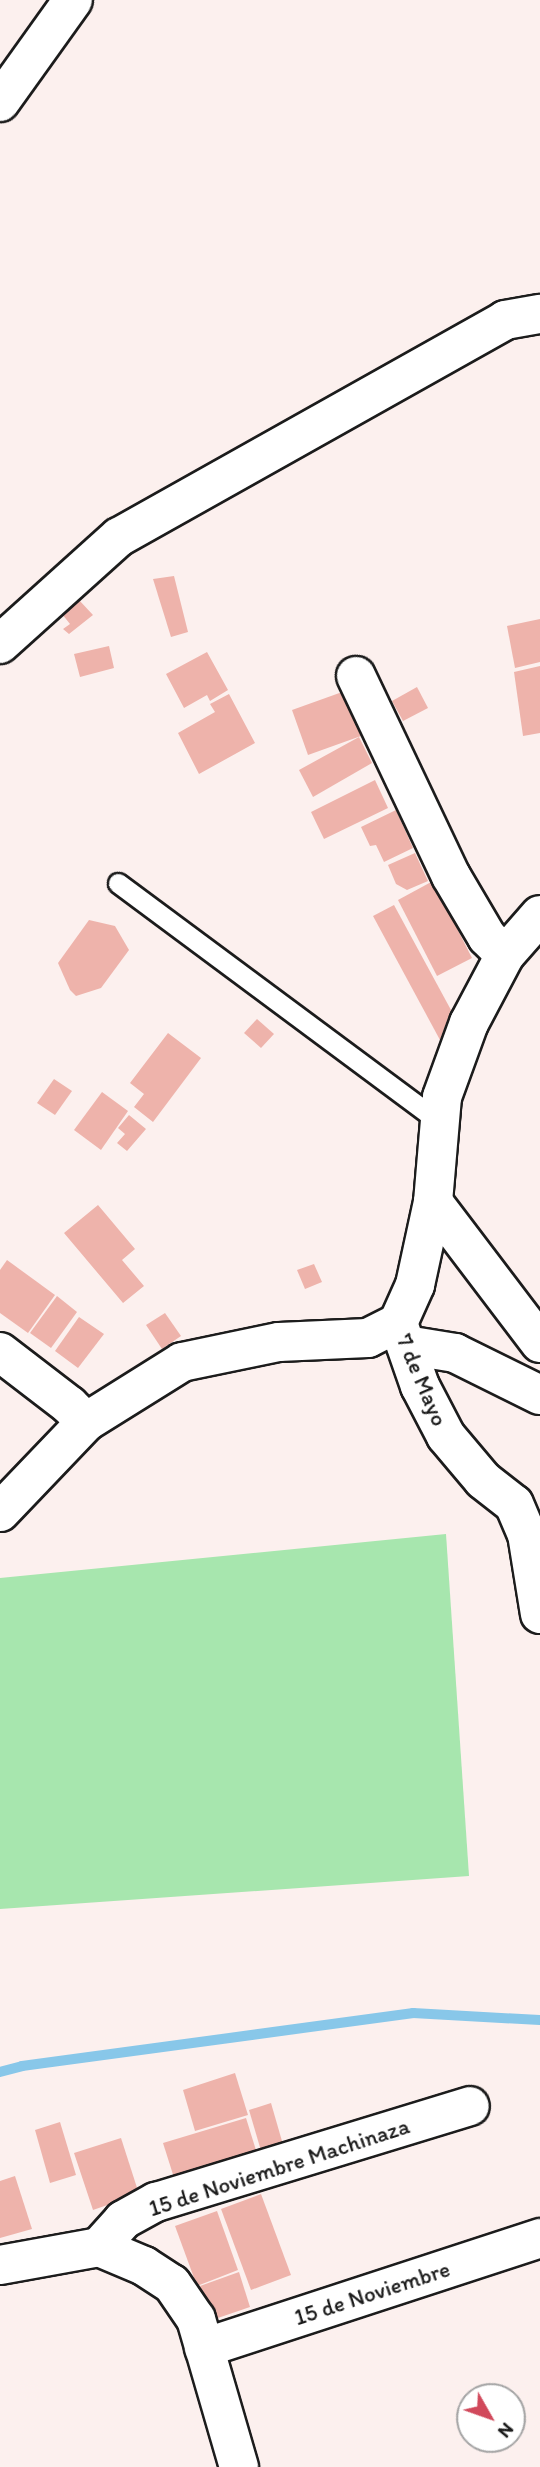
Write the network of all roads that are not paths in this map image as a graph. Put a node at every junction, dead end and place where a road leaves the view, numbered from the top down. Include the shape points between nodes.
1 (73, 0) edge
2 (0, 102) edge
3 (540, 314) edge
4 (0, 644) edge
5 (355, 676) dead end
6 (118, 883) dead end
7 (540, 915) edge
8 (505, 955) junction
9 (440, 1122) junction
10 (433, 1202) junction
11 (402, 1334) junction
12 (540, 1343) edge
13 (0, 1352) edge
14 (540, 1395) edge
15 (86, 1422) junction
16 (0, 1512) edge
17 (540, 1614) edge
18 (470, 2106) dead end
19 (540, 2238) edge
20 (99, 2247) junction
21 (0, 2265) edge
22 (204, 2348) junction
23 (239, 2467) edge

1 - 2 street
3 - 4 street via 505,320 119,537
5 - 8 street via 451,876 487,937
6 - 9 lane
7 - 8 street
8 - 9 street via 469,1023 442,1097
9 - 10 street
10 - 11 street
10 - 12 street
11 - 14 street via 455,1353
11 - 15 street via 279,1342 182,1362
11 - 17 street, 7 de Mayo via 420,1386 446,1436 482,1480 514,1504 527,1534
13 - 15 street
15 - 16 street
18 - 20 street, 15 de Noviembre Machinaza via 156,2202 123,2220
19 - 22 street, 15 de Noviembre
20 - 21 street
20 - 22 street via 172,2284 196,2319
22 - 23 street

